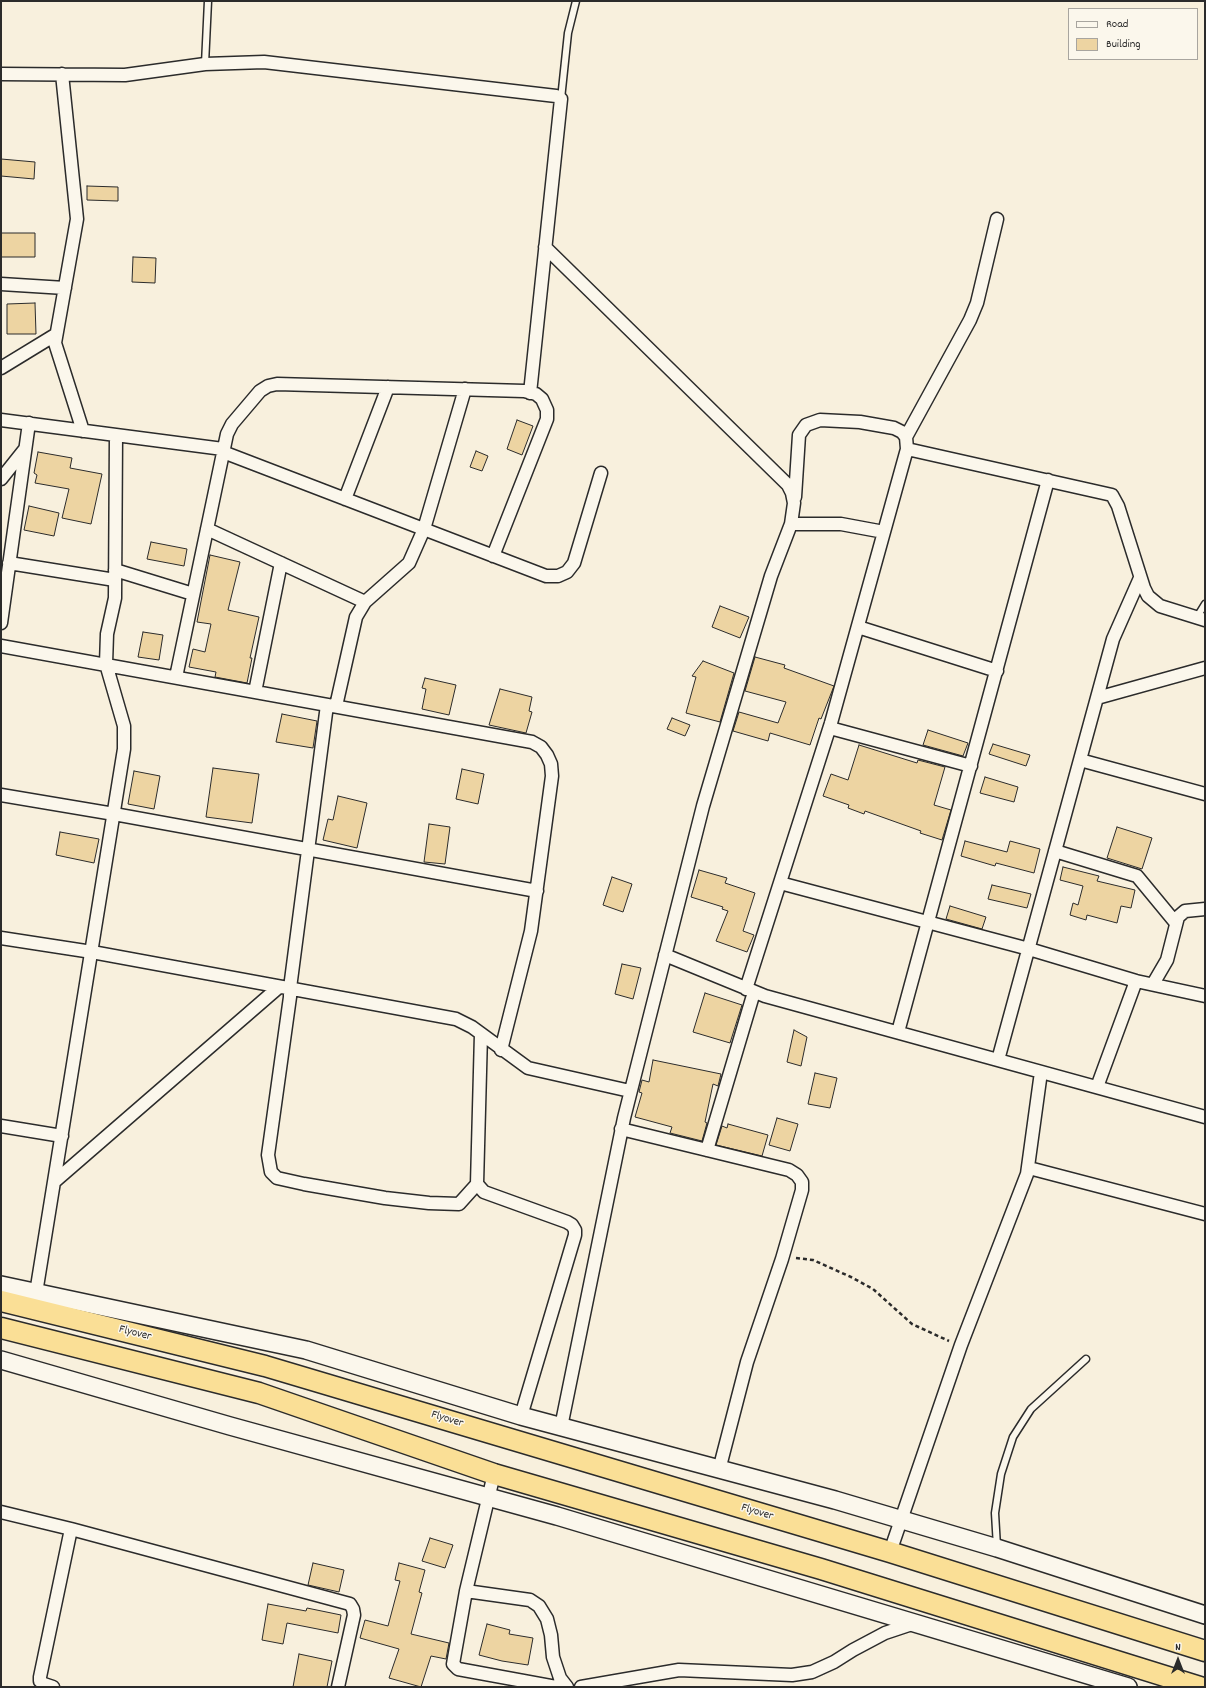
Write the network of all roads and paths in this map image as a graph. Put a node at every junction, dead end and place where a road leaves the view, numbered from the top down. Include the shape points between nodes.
1 (208, 1) edge
2 (576, 1) edge
3 (205, 64) junction
4 (1, 74) edge
5 (62, 74) junction
6 (561, 98) junction
7 (998, 219) dead end
8 (545, 247) junction
9 (1, 284) edge
10 (65, 288) junction
11 (56, 335) junction
12 (1, 368) edge
13 (388, 387) junction
14 (465, 389) junction
15 (530, 392) junction
16 (1, 420) edge
17 (29, 423) junction
18 (83, 431) junction
19 (116, 435) junction
20 (907, 443) junction
21 (25, 449) junction
22 (223, 450) junction
23 (601, 473) dead end
24 (1, 479) edge
25 (1048, 480) junction
26 (345, 499) junction
27 (794, 502) junction
28 (791, 524) junction
29 (207, 529) junction
30 (424, 529) junction
31 (884, 532) junction
32 (493, 556) junction
33 (9, 563) junction
34 (281, 563) junction
35 (115, 575) junction
36 (1140, 578) junction
37 (3, 590) edge
38 (194, 594) junction
39 (365, 602) junction
40 (1205, 604) edge
41 (1201, 619) edge
42 (1, 623) edge
43 (858, 627) junction
44 (1, 646) edge
45 (106, 664) junction
46 (1205, 668) edge
47 (997, 672) junction
48 (176, 677) junction
49 (255, 692) junction
50 (1097, 698) junction
51 (331, 706) junction
52 (830, 728) junction
53 (1080, 760) junction
54 (971, 766) junction
55 (1205, 794) edge
56 (1, 795) edge
57 (114, 814) junction
58 (307, 849) junction
59 (1055, 851) junction
60 (780, 883) junction
61 (537, 891) junction
62 (1205, 909) edge
63 (1175, 922) junction
64 (928, 923) junction
65 (1, 938) edge
66 (1029, 949) junction
67 (92, 952) junction
68 (665, 955) junction
69 (1136, 981) junction
70 (1153, 984) junction
71 (285, 987) junction
72 (750, 990) junction
73 (1205, 996) edge
74 (898, 1032) junction
75 (481, 1034) junction
76 (501, 1050) junction
77 (998, 1060) junction
78 (1041, 1072) junction
79 (1097, 1087) junction
80 (630, 1092) junction
81 (1205, 1117) edge
82 (1, 1126) edge
83 (621, 1129) junction
84 (62, 1136) junction
85 (707, 1150) junction
86 (1029, 1168) junction
87 (54, 1182) junction
88 (477, 1184) junction
89 (1205, 1214) edge
90 (782, 1259) junction
91 (1, 1285) edge
92 (36, 1292) junction
93 (1, 1300) edge
94 (1, 1328) edge
95 (960, 1345) junction
96 (1086, 1359) dead end
97 (1, 1362) edge
98 (521, 1416) junction
99 (561, 1426) junction
100 (719, 1470) junction
101 (494, 1474) junction
102 (488, 1497) junction
103 (1, 1512) edge
104 (900, 1520) junction
105 (71, 1529) junction
106 (997, 1548) junction
107 (890, 1552) junction
108 (466, 1591) junction
109 (1205, 1615) edge
110 (915, 1623) junction
111 (1205, 1651) edge
112 (53, 1687) edge
113 (338, 1687) edge
114 (556, 1687) edge
115 (567, 1687) edge
116 (581, 1687) edge
117 (1128, 1687) edge
118 (1200, 1687) edge

1 - 3 lane
2 - 6 lane via 568,33
3 - 5 street via 125,75
3 - 6 street via 274,62
4 - 5 street
5 - 10 street via 77,211
6 - 8 street
7 - 20 street via 972,316
8 - 15 street
8 - 27 street via 788,485
9 - 10 street
10 - 11 street
11 - 12 street
11 - 18 street via 56,351
13 - 14 street
13 - 22 street via 277,384 268,386 260,391 232,424
13 - 26 street
14 - 15 street
14 - 30 street
15 - 32 street via 542,399 547,410 547,419
16 - 17 street
17 - 18 street
17 - 21 street
18 - 19 street
19 - 22 street
19 - 35 street
20 - 25 street
20 - 27 street via 902,432 894,428 860,422 820,420 806,425 799,434
20 - 31 street
21 - 24 street
21 - 33 street
22 - 26 street
22 - 29 street
23 - 32 street via 574,563 567,572 558,576 546,576
25 - 36 street via 1112,495 1118,506
25 - 47 street
26 - 30 street
27 - 28 street
28 - 31 street via 841,524
28 - 68 street via 770,576 703,806
29 - 34 street
29 - 38 street
30 - 32 street
30 - 39 street via 409,563
31 - 43 street
33 - 35 street
33 - 37 street
34 - 39 street
34 - 49 street
35 - 38 street
35 - 45 street via 115,603 106,638
36 - 41 street via 1153,602
36 - 50 street via 1117,628
37 - 42 street
38 - 48 street
39 - 51 street via 356,617
40 - 41 lane
43 - 47 street
43 - 52 street
44 - 45 street
45 - 48 street
45 - 57 street via 124,726 124,749
46 - 50 street
47 - 54 street
48 - 49 street
49 - 51 street
50 - 53 street
51 - 58 street
51 - 61 street via 532,742 541,747 548,754 552,776
52 - 54 street
52 - 60 street
53 - 55 street
53 - 59 street
54 - 64 street
56 - 57 street
57 - 58 street
57 - 67 street
58 - 61 street
58 - 71 street
59 - 63 street via 1137,876
59 - 66 street
60 - 64 street
60 - 72 street
61 - 76 street via 530,938
62 - 63 street via 1185,911
63 - 70 street via 1167,960
64 - 66 street
64 - 74 street
65 - 67 street
66 - 69 street
66 - 77 street
67 - 71 street
67 - 84 street
68 - 72 street
68 - 80 street
69 - 70 street
69 - 79 street
70 - 73 street
71 - 75 street via 456,1019
71 - 87 street
71 - 88 street via 290,997 268,1155 271,1172 277,1178 343,1192 429,1203 459,1204
72 - 74 street
72 - 85 street
74 - 77 street
75 - 76 street
75 - 88 street
76 - 80 street via 536,1072
77 - 78 street
78 - 79 street
78 - 86 street
79 - 81 street
80 - 83 street
82 - 84 street
83 - 85 street
83 - 99 street
84 - 87 street
85 - 90 street via 797,1174 802,1182 802,1190
86 - 89 street
86 - 95 street
87 - 92 street
88 - 98 street via 484,1192 567,1222 575,1230
90 - 95 path via 813,1260 851,1278 873,1289 912,1324
90 - 100 street via 747,1362
91 - 92 main road
92 - 98 main road via 306,1350
93 - 107 highway, Flyover via 265,1366
94 - 101 highway via 259,1393
95 - 104 street
96 - 106 lane via 1031,1409 1013,1437 1001,1474 994,1513
97 - 102 main road
98 - 99 main road
99 - 100 main road
100 - 104 main road
101 - 102 street
101 - 118 highway via 821,1569
102 - 108 street
102 - 110 main road
103 - 105 street
104 - 106 main road
104 - 107 street
105 - 112 street via 40,1677 40,1681
105 - 113 street via 350,1604 354,1615
106 - 109 main road
107 - 111 highway, Flyover
108 - 114 street via 454,1667
108 - 115 street via 530,1600 539,1606 547,1619 553,1657 560,1678
110 - 116 street via 885,1633 812,1672 792,1675 679,1670
110 - 117 main road

